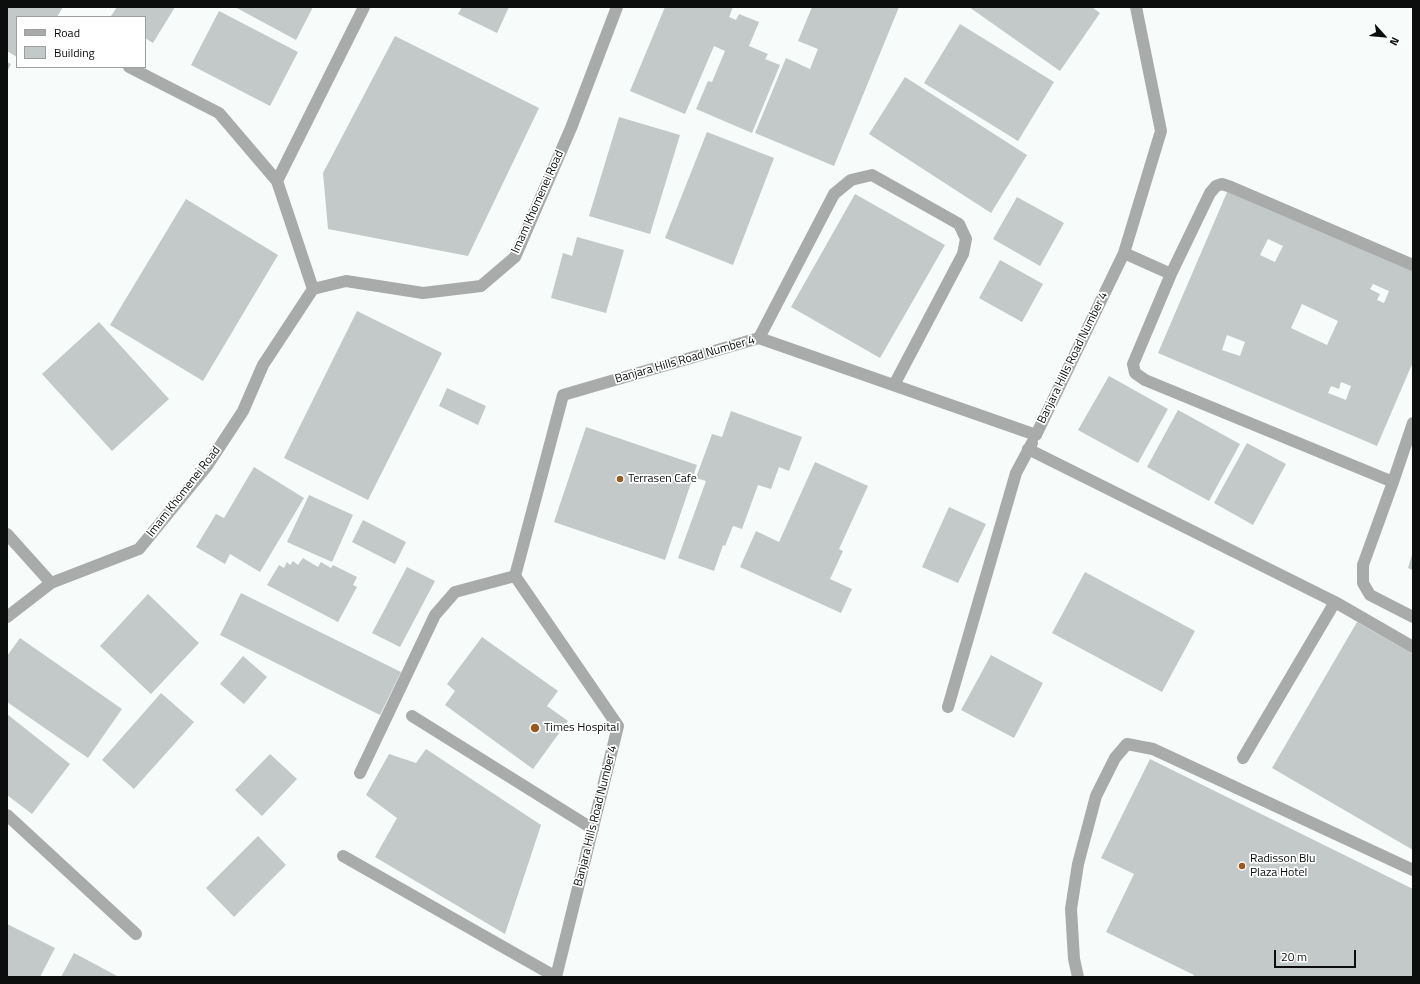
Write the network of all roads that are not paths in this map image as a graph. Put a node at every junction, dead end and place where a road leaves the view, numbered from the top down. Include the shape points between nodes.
1 (364, 7) edge
2 (617, 7) edge
3 (1136, 7) edge
4 (131, 68) edge
5 (277, 181) junction
6 (1124, 253) junction
7 (1413, 265) edge
8 (1171, 274) junction
9 (313, 289) junction
10 (759, 338) junction
11 (894, 385) junction
12 (1413, 423) edge
13 (1036, 435) junction
14 (1028, 449) junction
15 (1393, 482) junction
16 (7, 534) edge
17 (515, 576) junction
18 (51, 583) junction
19 (1336, 602) junction
20 (7, 617) edge
21 (1413, 617) edge
22 (1413, 647) edge
23 (948, 707) dead end
24 (412, 716) dead end
25 (1243, 758) dead end
26 (360, 773) dead end
27 (7, 815) edge
28 (593, 829) junction
29 (343, 856) dead end
30 (1413, 870) edge
31 (136, 934) dead end
32 (556, 977) edge
33 (1078, 977) edge

1 - 5 street
2 - 9 street, Imam Khomenei Road via 572,128 515,257 480,286 423,293 346,281
3 - 6 street, Banjara Hills Road Number 4 via 1161,131
4 - 5 street via 219,113
5 - 9 street
6 - 8 street
6 - 13 street, Banjara Hills Road Number 4
7 - 8 street via 1222,184 1210,193
8 - 15 street via 1133,364 1135,373 1145,380
9 - 18 street, Imam Khomenei Road via 263,365 243,411 207,466 139,549
10 - 11 street, Banjara Hills Road Number 4
10 - 11 street via 834,194 851,180 872,175 959,224 966,239 963,254
10 - 17 street, Banjara Hills Road Number 4 via 563,395
11 - 13 street, Banjara Hills Road Number 4
12 - 15 street
13 - 14 street
14 - 19 street
14 - 23 street via 1016,473
15 - 21 street via 1363,565 1363,583 1370,595
16 - 18 street
17 - 26 street via 455,592 436,615
17 - 28 street, Banjara Hills Road Number 4 via 618,726
18 - 20 street, Imam Khomenei Road
19 - 22 street
19 - 25 street
24 - 28 street
27 - 31 street
28 - 32 street, Banjara Hills Road Number 4
29 - 32 street
30 - 33 street via 1153,749 1127,744 1115,758 1096,796 1078,864 1071,909 1074,959

